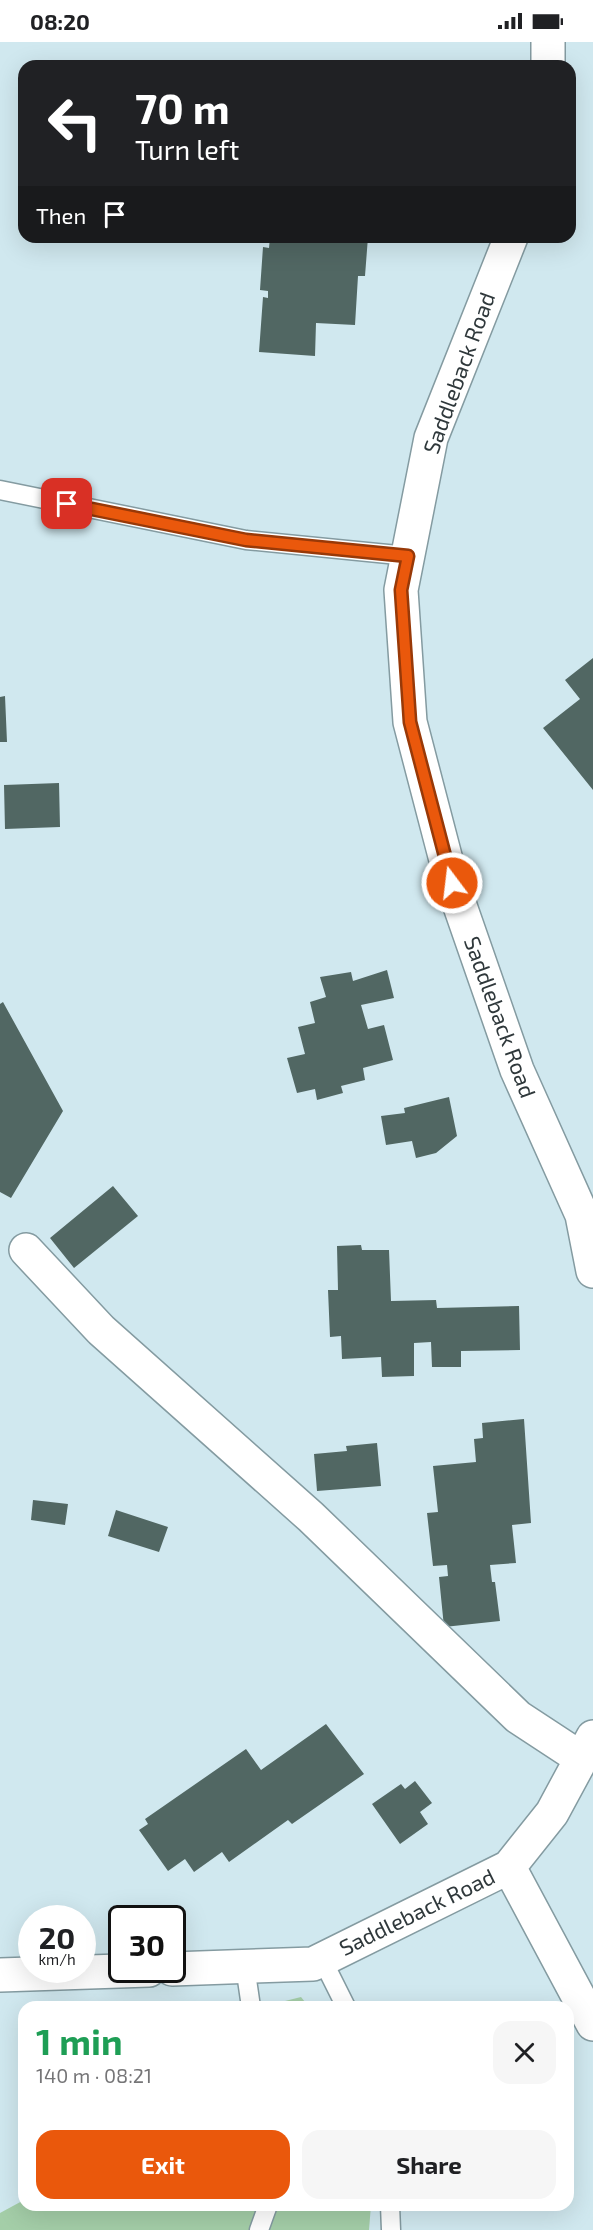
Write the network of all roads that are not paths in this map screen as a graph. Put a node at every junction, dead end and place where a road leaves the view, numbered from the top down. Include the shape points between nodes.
1 (548, 42) edge
2 (548, 60) edge
3 (509, 243) edge
4 (0, 490) edge
5 (408, 556) junction
6 (26, 1250) dead end
7 (593, 1271) edge
8 (587, 1748) edge
9 (509, 1867) junction
10 (322, 1959) junction
11 (245, 1966) junction
12 (186, 1968) edge
13 (108, 1971) edge
14 (0, 1975) edge
15 (249, 2001) edge
16 (343, 2001) edge
17 (593, 2024) edge
18 (266, 2211) edge
19 (390, 2211) edge
20 (259, 2230) edge
21 (391, 2230) edge

1 - 2 street
3 - 5 street, Saddleback Road via 431,438
4 - 5 lane via 246,540
5 - 7 street, Saddleback Road via 401,590 410,722 452,883 517,1070 582,1215
6 - 8 street via 101,1330 311,1517 518,1717
8 - 9 street, Saddleback Road via 552,1813
9 - 10 street, Saddleback Road
9 - 17 street
10 - 11 street, Saddleback Road via 313,1964
10 - 16 lane
11 - 12 street, Saddleback Road
11 - 15 lane
13 - 14 street
18 - 20 lane
19 - 21 lane

